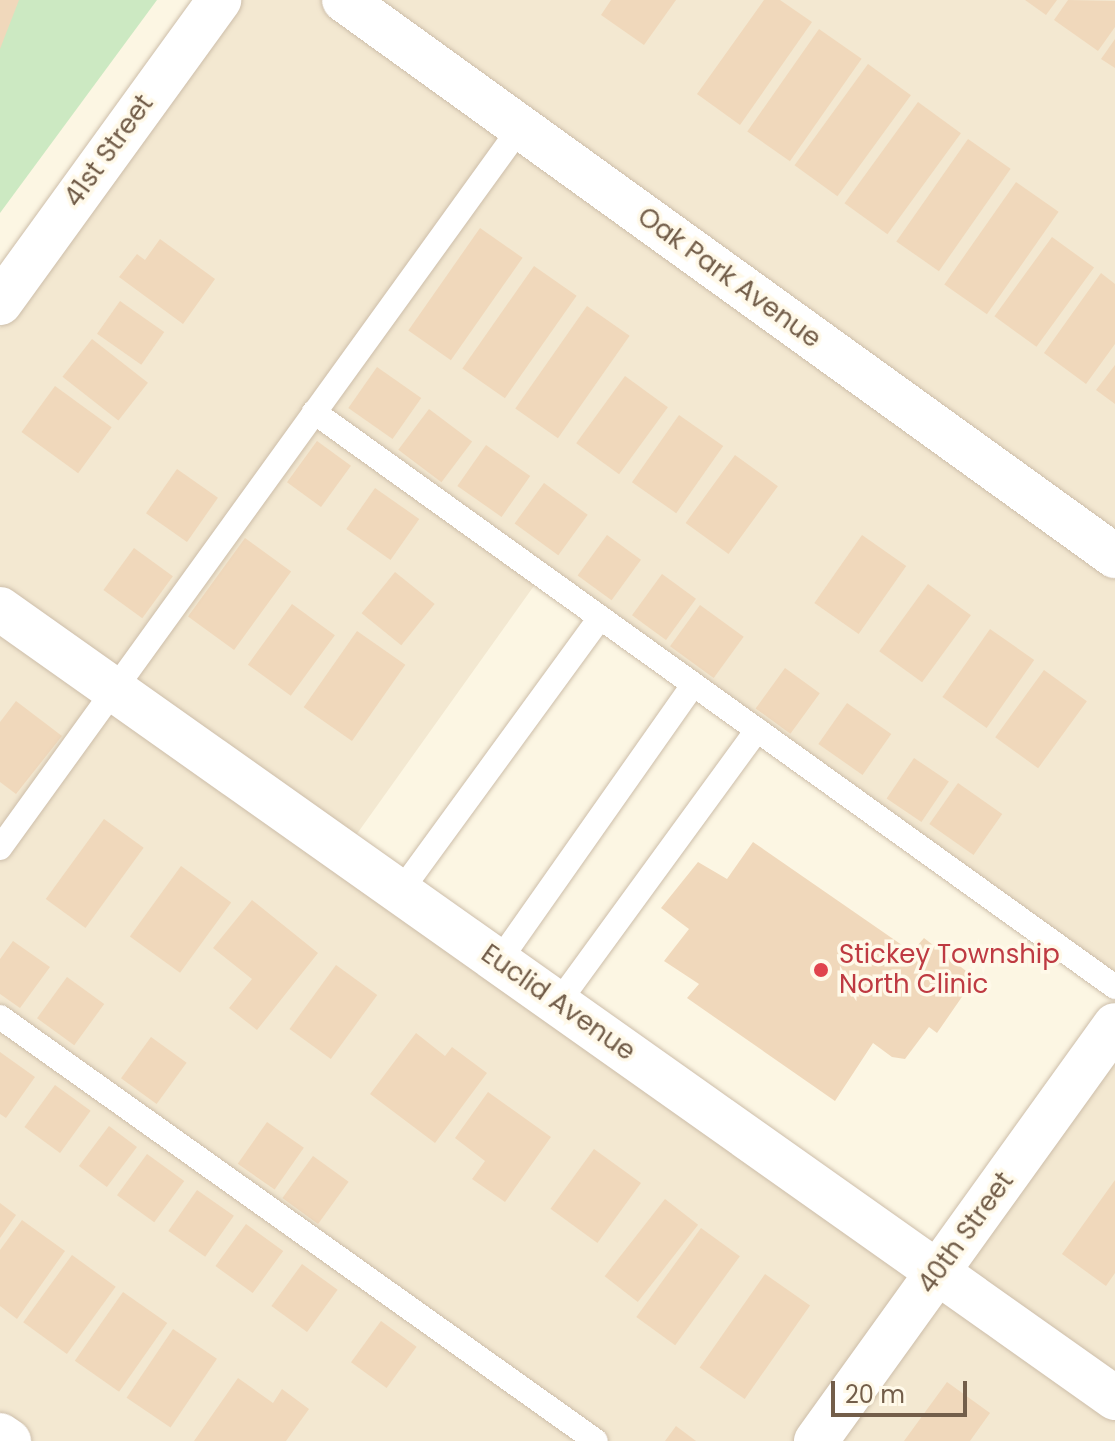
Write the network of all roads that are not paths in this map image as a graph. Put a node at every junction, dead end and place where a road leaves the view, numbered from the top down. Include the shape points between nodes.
1 (219, 0) edge
2 (344, 0) edge
3 (520, 128) junction
4 (0, 303) edge
5 (314, 412) junction
6 (1115, 556) edge
7 (0, 609) edge
8 (600, 618) junction
9 (693, 685) junction
10 (113, 691) junction
11 (757, 730) junction
12 (0, 848) edge
13 (400, 892) junction
14 (499, 961) junction
15 (1115, 987) edge
16 (558, 1003) junction
17 (0, 1017) edge
18 (1115, 1025) edge
19 (939, 1271) junction
20 (1115, 1398) edge
21 (0, 1435) edge
22 (9, 1441) edge
23 (596, 1441) edge
24 (816, 1441) edge

1 - 4 street, 41st Street
2 - 3 street, Oak Park Avenue
3 - 5 lane
3 - 6 street, Oak Park Avenue
5 - 8 lane
5 - 10 lane
7 - 10 street, Euclid Avenue
8 - 9 lane
8 - 13 lane
9 - 11 lane
9 - 14 lane
10 - 12 lane
10 - 13 street, Euclid Avenue
11 - 15 lane
11 - 16 lane
13 - 14 street, Euclid Avenue
14 - 16 street, Euclid Avenue
16 - 19 street, Euclid Avenue
17 - 23 lane
18 - 19 street, 40th Street
19 - 20 street, Euclid Avenue
19 - 24 street, 40th Street
21 - 22 street

